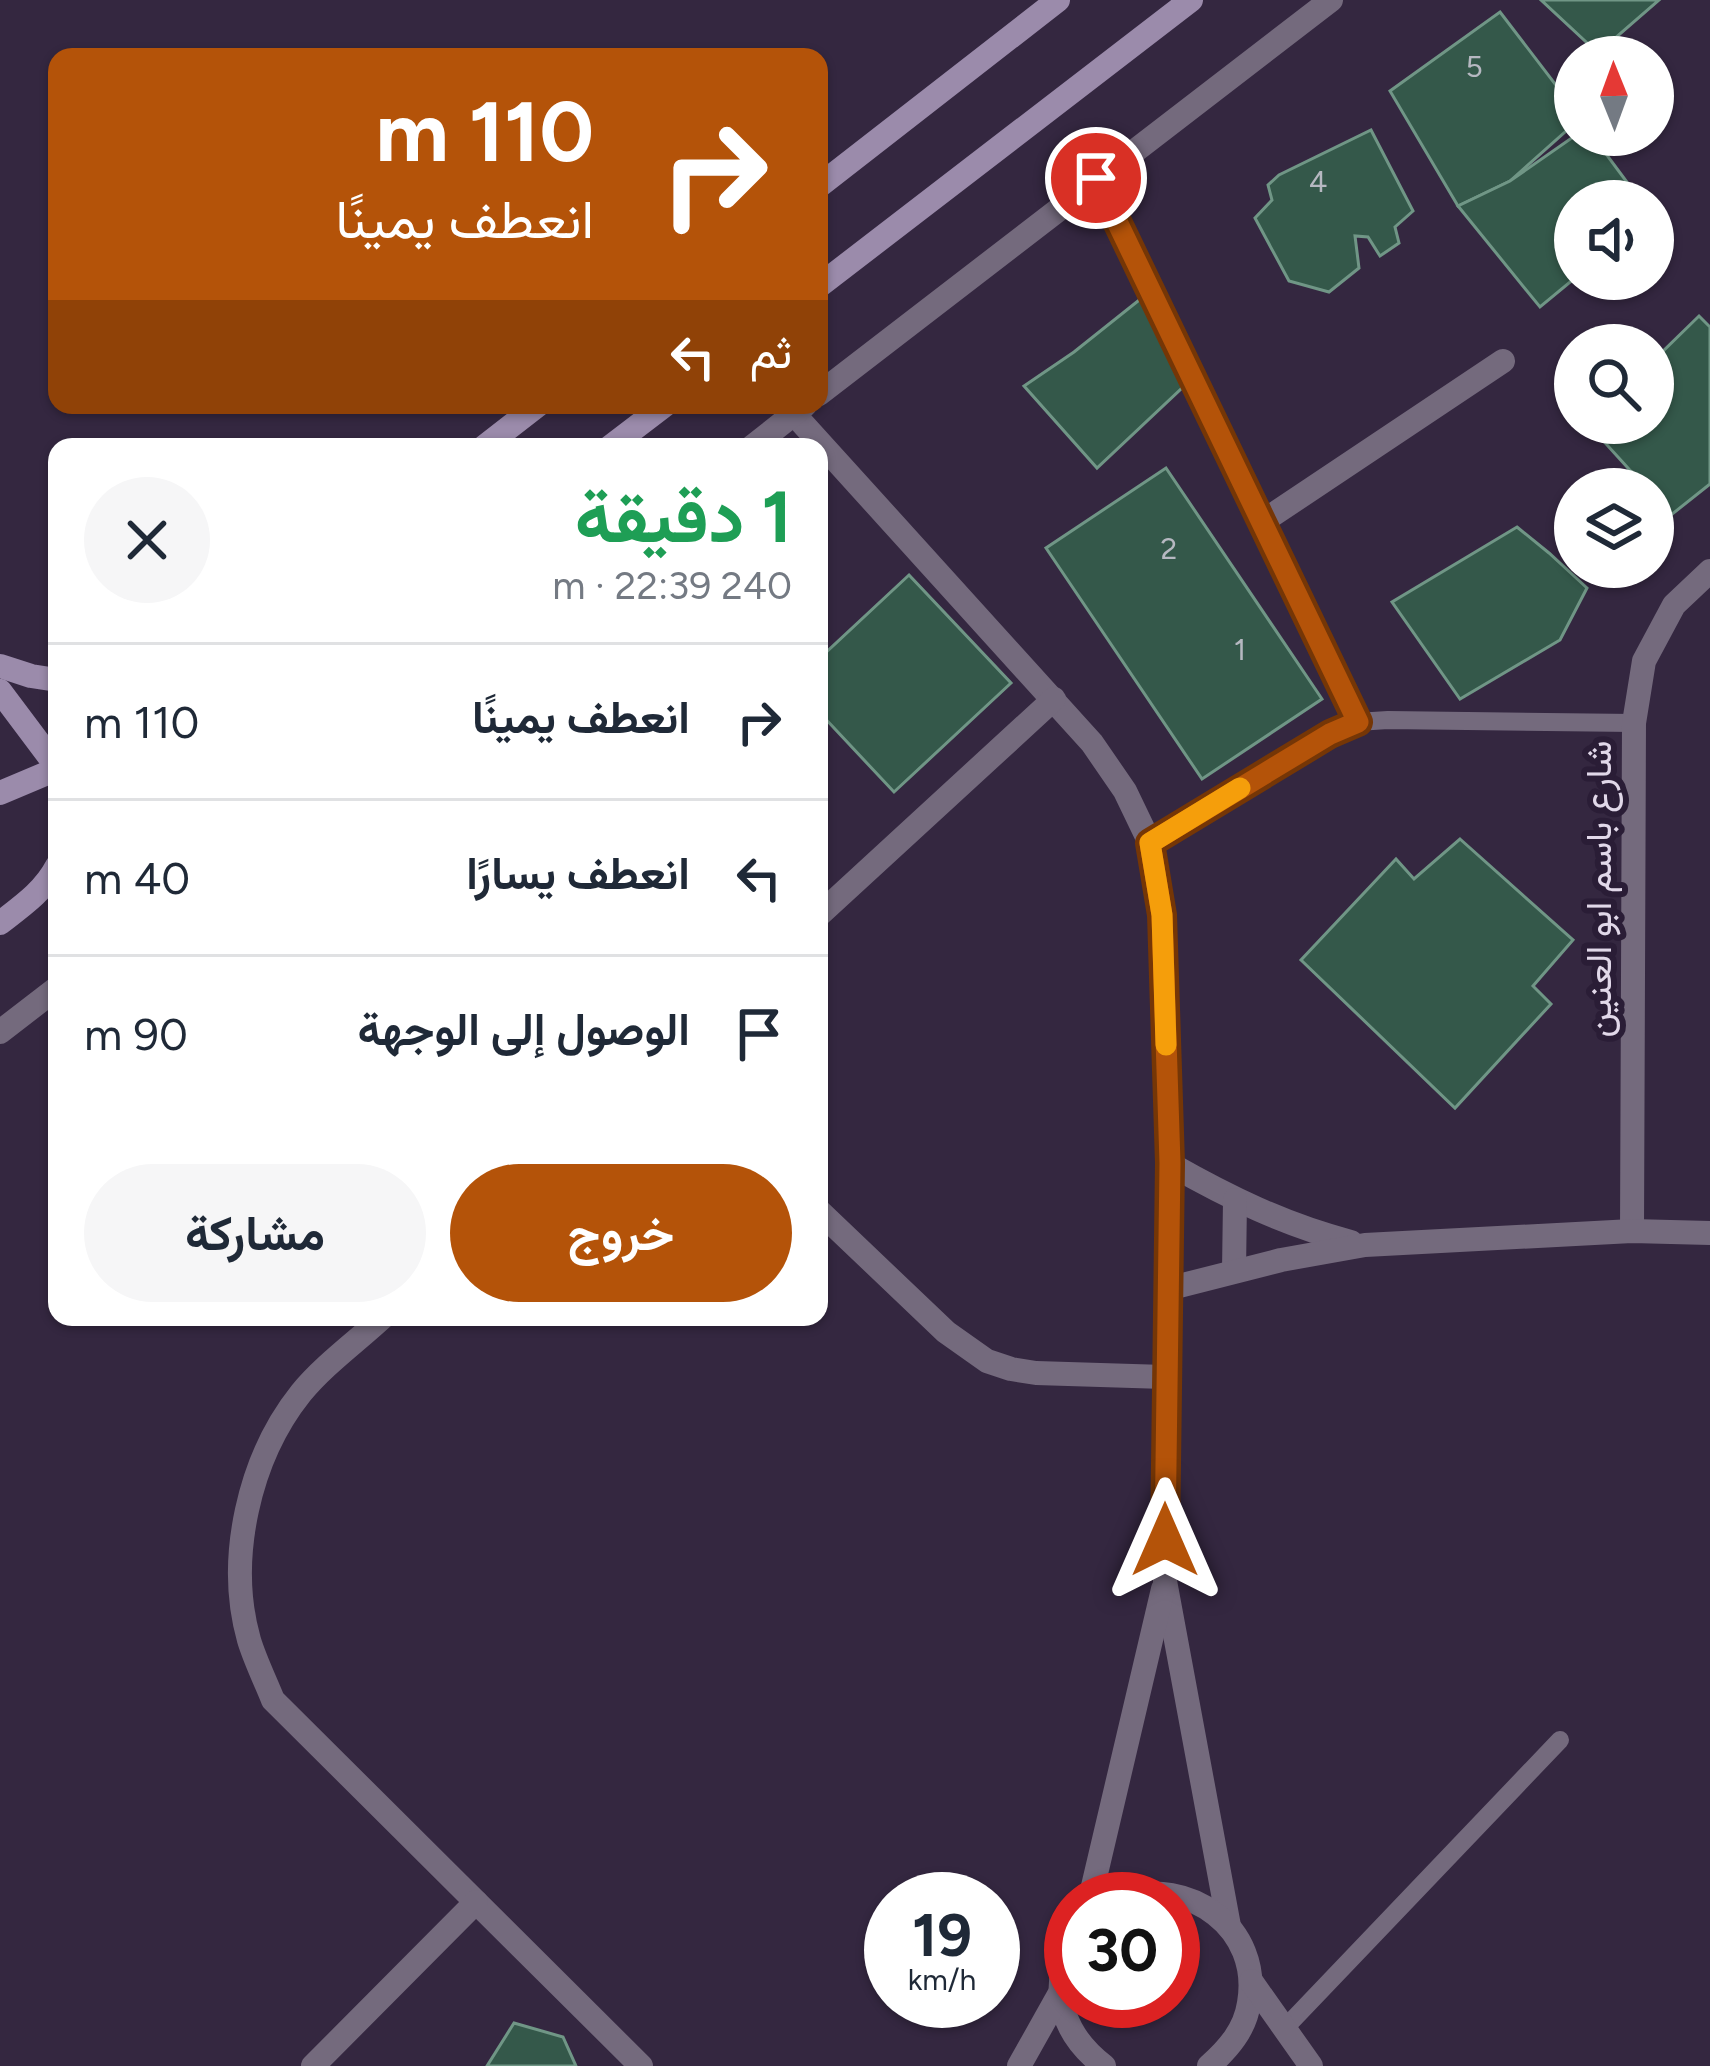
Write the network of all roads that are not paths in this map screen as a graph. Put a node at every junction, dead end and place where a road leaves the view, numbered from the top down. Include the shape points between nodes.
1 (1058, 0) edge
2 (1191, 0) edge
3 (1331, 0) edge
4 (1096, 178) junction
5 (828, 179) edge
6 (828, 279) edge
7 (1503, 361) dead end
8 (828, 387) edge
9 (526, 414) edge
10 (653, 414) edge
11 (795, 414) edge
12 (804, 414) edge
13 (496, 438) edge
14 (622, 438) edge
15 (764, 438) edge
16 (825, 438) edge
17 (828, 442) edge
18 (1262, 522) junction
19 (1710, 571) edge
20 (0, 666) edge
21 (48, 679) edge
22 (0, 691) edge
23 (1054, 699) junction
24 (1358, 722) junction
25 (1634, 723) junction
26 (48, 756) edge
27 (48, 772) edge
28 (0, 793) edge
29 (1150, 843) junction
30 (48, 880) edge
31 (828, 907) edge
32 (0, 923) edge
33 (48, 995) edge
34 (0, 1032) edge
35 (1170, 1163) junction
36 (1234, 1200) junction
37 (828, 1220) edge
38 (1633, 1231) junction
39 (1710, 1233) edge
40 (1365, 1245) junction
41 (1234, 1271) junction
42 (1167, 1288) junction
43 (373, 1326) edge
44 (1165, 1378) junction
45 (1165, 1581) junction
46 (1560, 1740) dead end
47 (1096, 1872) edge
48 (476, 1902) junction
49 (1200, 1903) edge
50 (1229, 1926) junction
51 (1251, 1981) junction
52 (1044, 2021) edge
53 (1070, 2028) edge
54 (1285, 2028) junction
55 (313, 2066) edge
56 (641, 2066) edge
57 (1019, 2066) edge
58 (1104, 2066) edge
59 (1209, 2066) edge
60 (1311, 2066) edge

1 - 5 street
2 - 6 street
3 - 4 street
4 - 8 street
4 - 18 street
7 - 18 street
9 - 13 street
10 - 14 street
11 - 15 street
12 - 16 street
17 - 23 street
18 - 24 street
19 - 25 street, شارع باسم ابو العنين via 1674,605 1644,661
20 - 21 street
22 - 26 street
23 - 29 street via 1125,791
23 - 31 street
24 - 25 lane
24 - 29 lane
25 - 38 street, شارع باسم ابو العنين
27 - 28 street
29 - 35 street via 1162,915
30 - 32 street
33 - 34 street
35 - 36 street
35 - 42 street
36 - 40 street
36 - 41 street
37 - 44 street via 987,1361 1036,1373
38 - 39 street
38 - 40 street
40 - 41 street
41 - 42 street
42 - 44 street
43 - 48 street via 302,1393 268,1445 247,1504 242,1549 248,1638 273,1700
44 - 45 street
45 - 47 street
45 - 50 street
46 - 54 lane
48 - 55 street
48 - 56 street
49 - 50 street
50 - 51 street
51 - 54 street
51 - 59 street via 1241,2028
52 - 57 street
53 - 58 street
54 - 60 street

